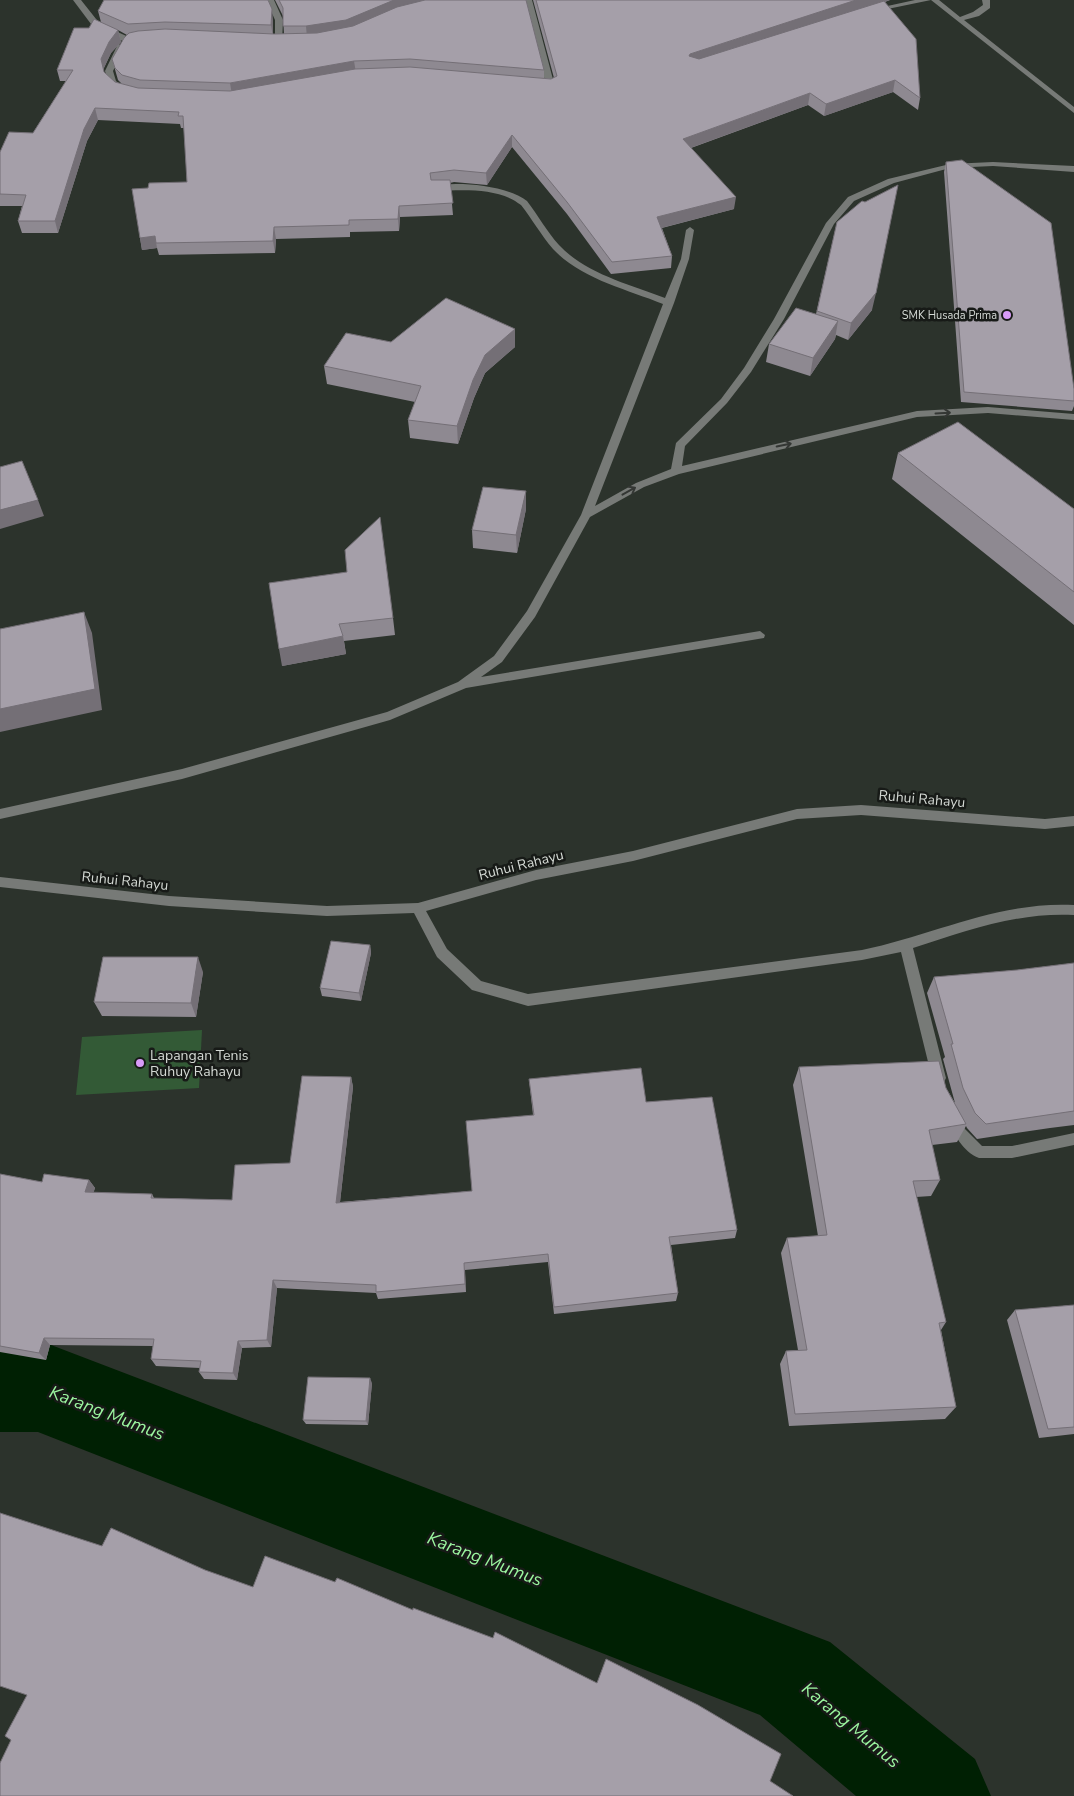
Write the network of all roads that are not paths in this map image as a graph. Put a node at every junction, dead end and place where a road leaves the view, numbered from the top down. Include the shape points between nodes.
1 (78, 0) edge
2 (270, 0) edge
3 (528, 0) edge
4 (927, 0) edge
5 (934, 0) edge
6 (986, 0) edge
7 (867, 12) edge
8 (958, 20) junction
9 (270, 41) edge
10 (280, 41) junction
11 (289, 41) edge
12 (532, 86) edge
13 (127, 92) edge
14 (1074, 111) edge
15 (1074, 169) edge
16 (435, 188) edge
17 (690, 230) dead end
18 (669, 302) junction
19 (1074, 417) edge
20 (676, 471) junction
21 (586, 515) junction
22 (760, 635) dead end
23 (462, 685) junction
24 (0, 814) edge
25 (1074, 821) edge
26 (0, 882) edge
27 (418, 908) junction
28 (1074, 910) edge
29 (906, 945) junction
30 (1074, 1139) edge

1 - 13 street via 97,26 133,40 122,45 109,71 112,82
2 - 10 street via 279,20
3 - 12 street via 551,87
4 - 7 street
5 - 8 street
6 - 8 street via 987,6 976,14
8 - 14 street
9 - 10 street
10 - 11 street
15 - 20 street via 993,164 950,166 891,181 851,199 830,223 748,370 724,401 680,445
16 - 18 street via 480,188 523,201 546,237 570,259 595,273
17 - 18 street via 685,259
18 - 21 street
20 -> 19 street via 917,414 988,410
21 -> 20 street via 640,485
21 - 23 street via 532,614 498,658
22 - 23 street
23 - 24 street via 390,716 182,774
25 - 27 street, Ruhui Rahayu via 1045,824 861,810 797,814 633,856 536,875
26 - 27 street, Ruhui Rahayu via 169,901 317,910
27 - 29 street via 442,953 477,986 528,1000 862,955
28 - 29 street via 1005,915 952,928
29 - 30 street via 945,1100 960,1133 979,1152 1012,1152

